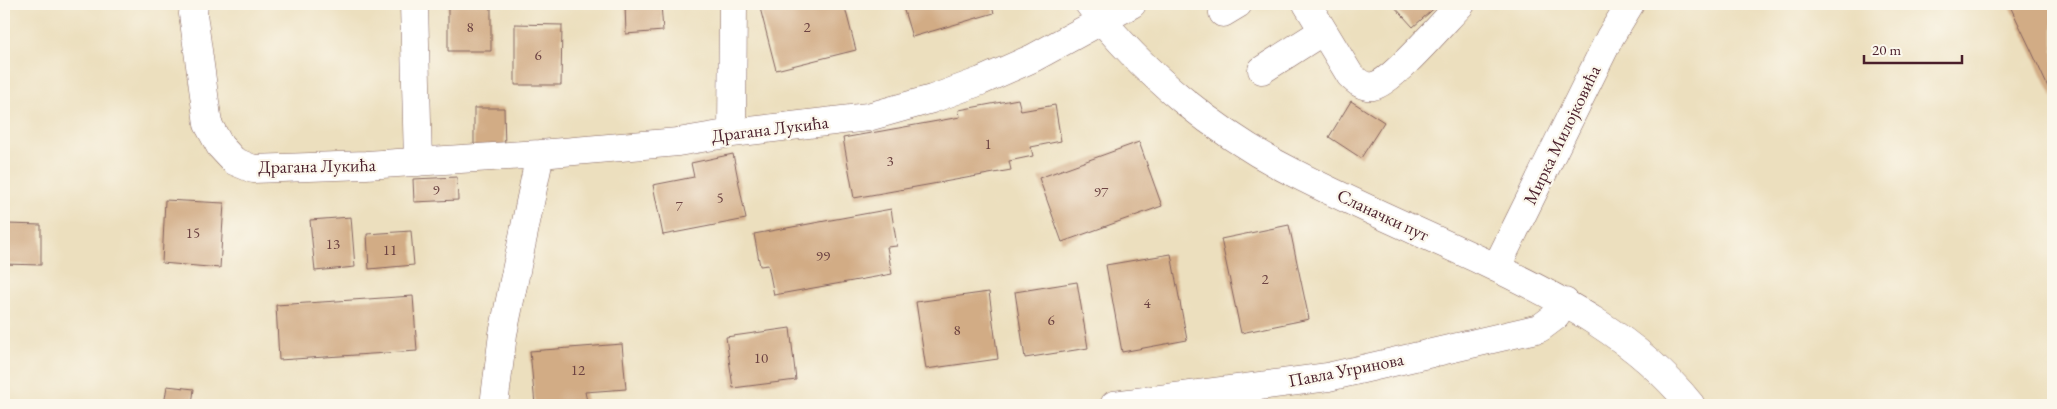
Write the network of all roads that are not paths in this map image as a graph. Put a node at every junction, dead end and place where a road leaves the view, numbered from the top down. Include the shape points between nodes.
1 (194, 4) edge
2 (414, 4) edge
3 (733, 4) edge
4 (1132, 4) edge
5 (1307, 4) edge
6 (1461, 4) edge
7 (1630, 4) edge
8 (1096, 12) edge
9 (1323, 31) junction
10 (1262, 70) dead end
11 (732, 133) junction
12 (540, 154) junction
13 (418, 162) junction
14 (1496, 268) junction
15 (1565, 302) junction
16 (494, 405) edge
17 (1114, 405) edge
18 (1691, 405) edge

1 - 13 street, Драгана Лукића via 208,124 220,146 234,161 253,169
2 - 13 street
3 - 11 street
4 - 8 street, Драгана Лукића
5 - 9 street
6 - 9 street via 1397,70 1374,86 1356,81 1350,75
7 - 14 street, Мирка Милојковића via 1610,37
8 - 11 street, Драгана Лукића via 1033,58 932,99 868,117
8 - 14 street, Сланачки пут via 1144,64 1228,133 1332,192
9 - 10 street
11 - 12 street, Драгана Лукића via 678,142
12 - 13 street, Драгана Лукића
12 - 16 street via 502,334
14 - 15 street, Сланачки пут
15 - 17 street, Павла Угринова via 1556,316 1540,328 1328,377
15 - 18 street, Сланачки пут via 1650,361

